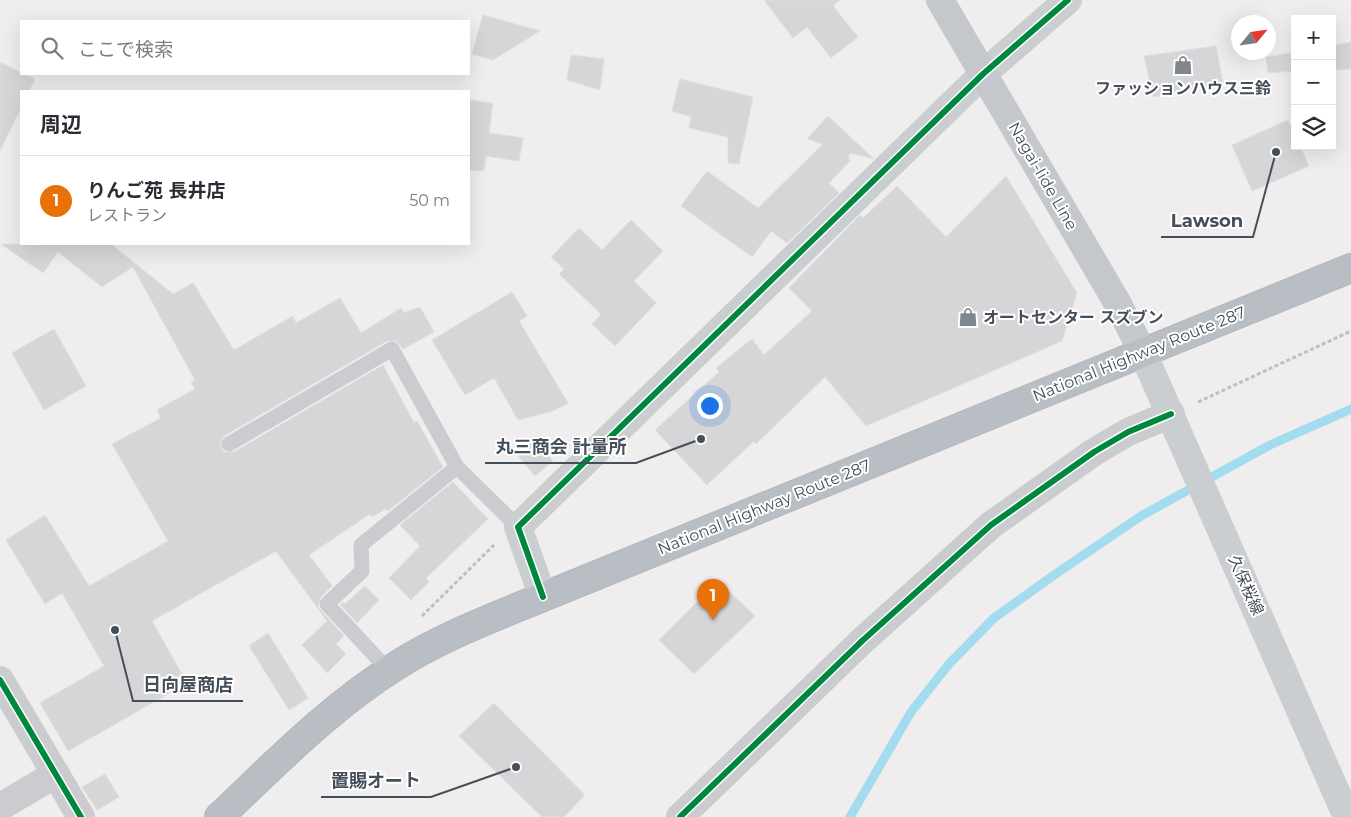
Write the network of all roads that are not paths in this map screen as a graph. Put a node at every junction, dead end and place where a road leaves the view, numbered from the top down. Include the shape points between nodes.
1 (940, 0) edge
2 (1068, 0) edge
3 (983, 74) junction
4 (1351, 268) edge
5 (1144, 352) junction
6 (1176, 425) junction
7 (229, 444) dead end
8 (457, 467) junction
9 (518, 527) junction
10 (543, 596) junction
11 (389, 671) junction
12 (0, 680) edge
13 (56, 774) junction
14 (0, 807) edge
15 (81, 817) edge
16 (219, 817) edge
17 (680, 817) edge
18 (1347, 817) edge

1 - 3 main road, Nagai-Iide Line
2 - 3 street
3 - 5 main road, Nagai-Iide Line
3 - 9 street
4 - 5 highway, National Highway Route 287
5 - 6 street, 久保桜線
5 - 10 highway, National Highway Route 287
6 - 17 street via 1128,432 1094,452 991,525 848,654
6 - 18 street, 久保桜線
7 - 8 lane via 392,349
8 - 9 lane
8 - 11 lane via 361,545 362,571 327,604
9 - 10 street
10 - 11 highway, National Highway Route 287 via 436,643
11 - 16 highway, National Highway Route 287 via 307,732
12 - 13 street
13 - 14 street
13 - 15 street

